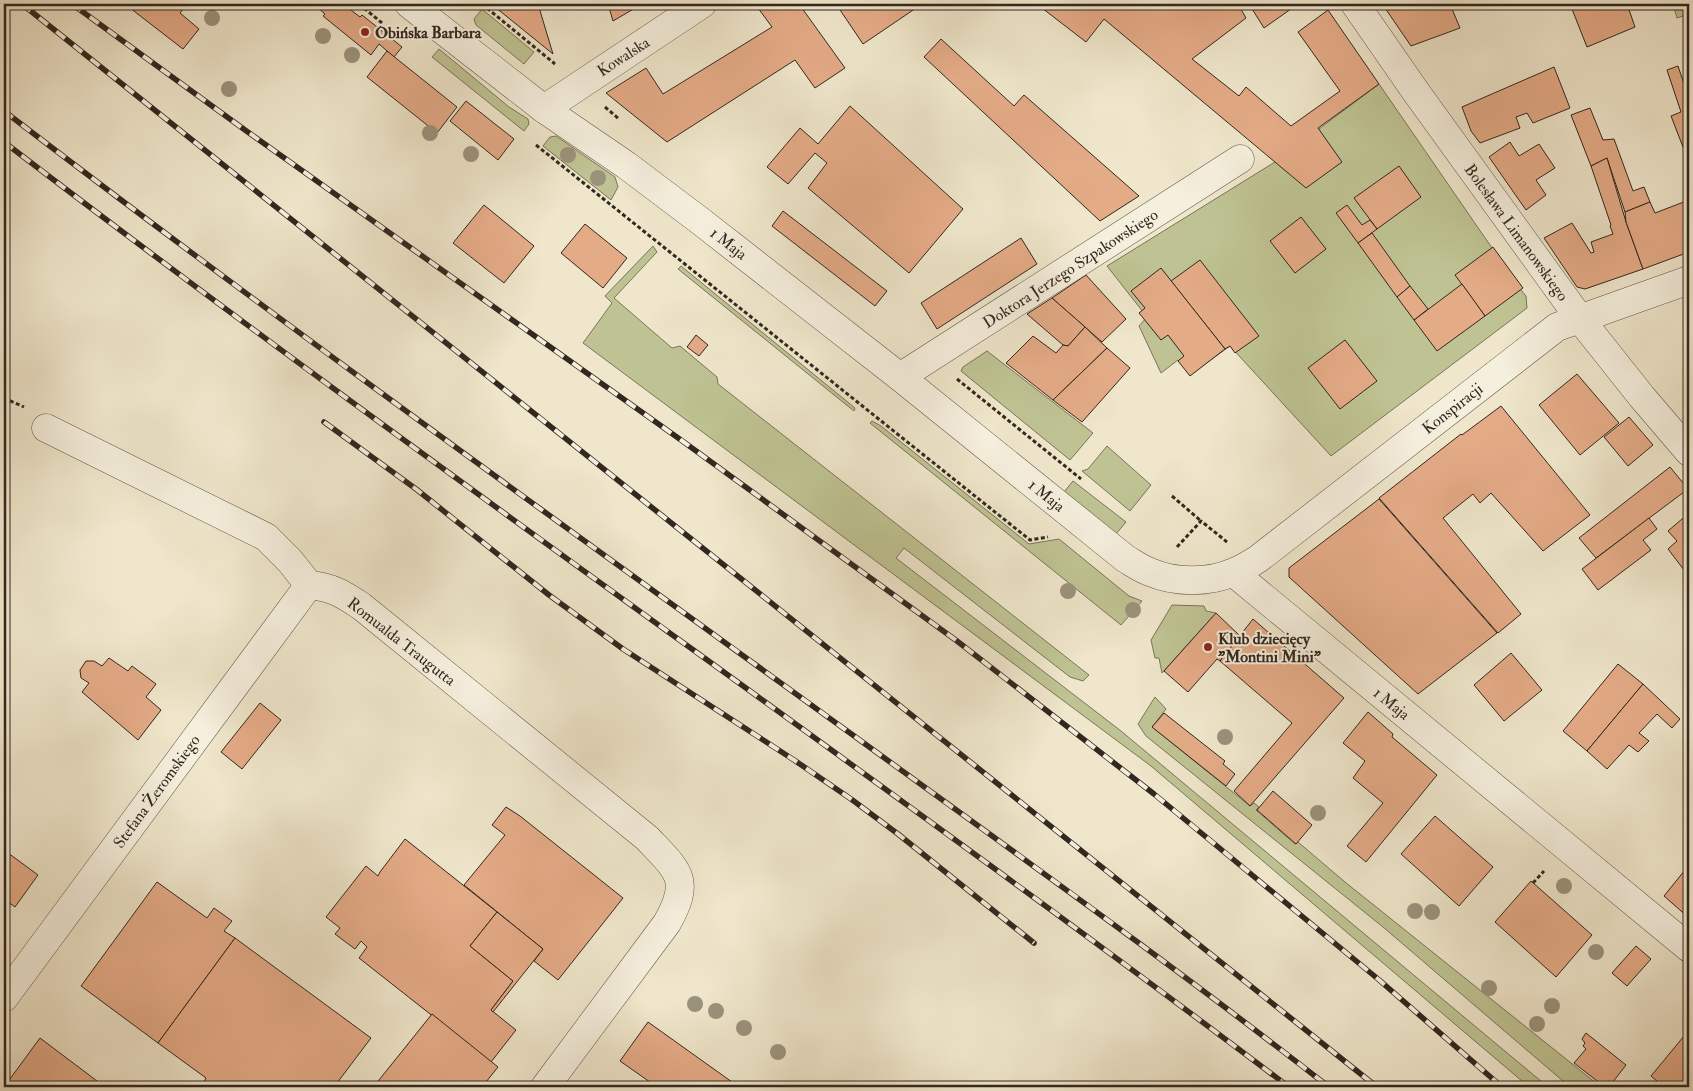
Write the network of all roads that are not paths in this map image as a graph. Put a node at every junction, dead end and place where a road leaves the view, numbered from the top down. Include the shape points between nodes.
1 (409, 4) edge
2 (702, 4) edge
3 (1355, 4) edge
4 (544, 109) junction
5 (1240, 159) dead end
6 (1689, 280) edge
7 (1580, 319) junction
8 (900, 377) junction
9 (46, 428) dead end
10 (1689, 452) edge
11 (1234, 572) junction
12 (309, 585) junction
13 (1689, 948) edge
14 (4, 998) edge
15 (545, 1087) edge

1 - 4 street, 1 Maja
2 - 4 street, Kowalska
3 - 7 street, Bolesława Limanowskiego
4 - 8 street, 1 Maja via 626,165
5 - 8 street, Doktora Jerzego Szpakowskiego
6 - 7 street, Konspiracji
7 - 10 street, Bolesława Limanowskiego
7 - 11 street, Konspiracji via 1557,327 1271,550
8 - 11 street, 1 Maja via 1126,559 1149,572 1171,579 1204,580
9 - 12 street via 266,537
11 - 13 street, 1 Maja
12 - 14 street, Stefana Żeromskiego
12 - 15 street, Romualda Traugutta via 327,587 361,606 647,838 678,873 677,905 667,923

